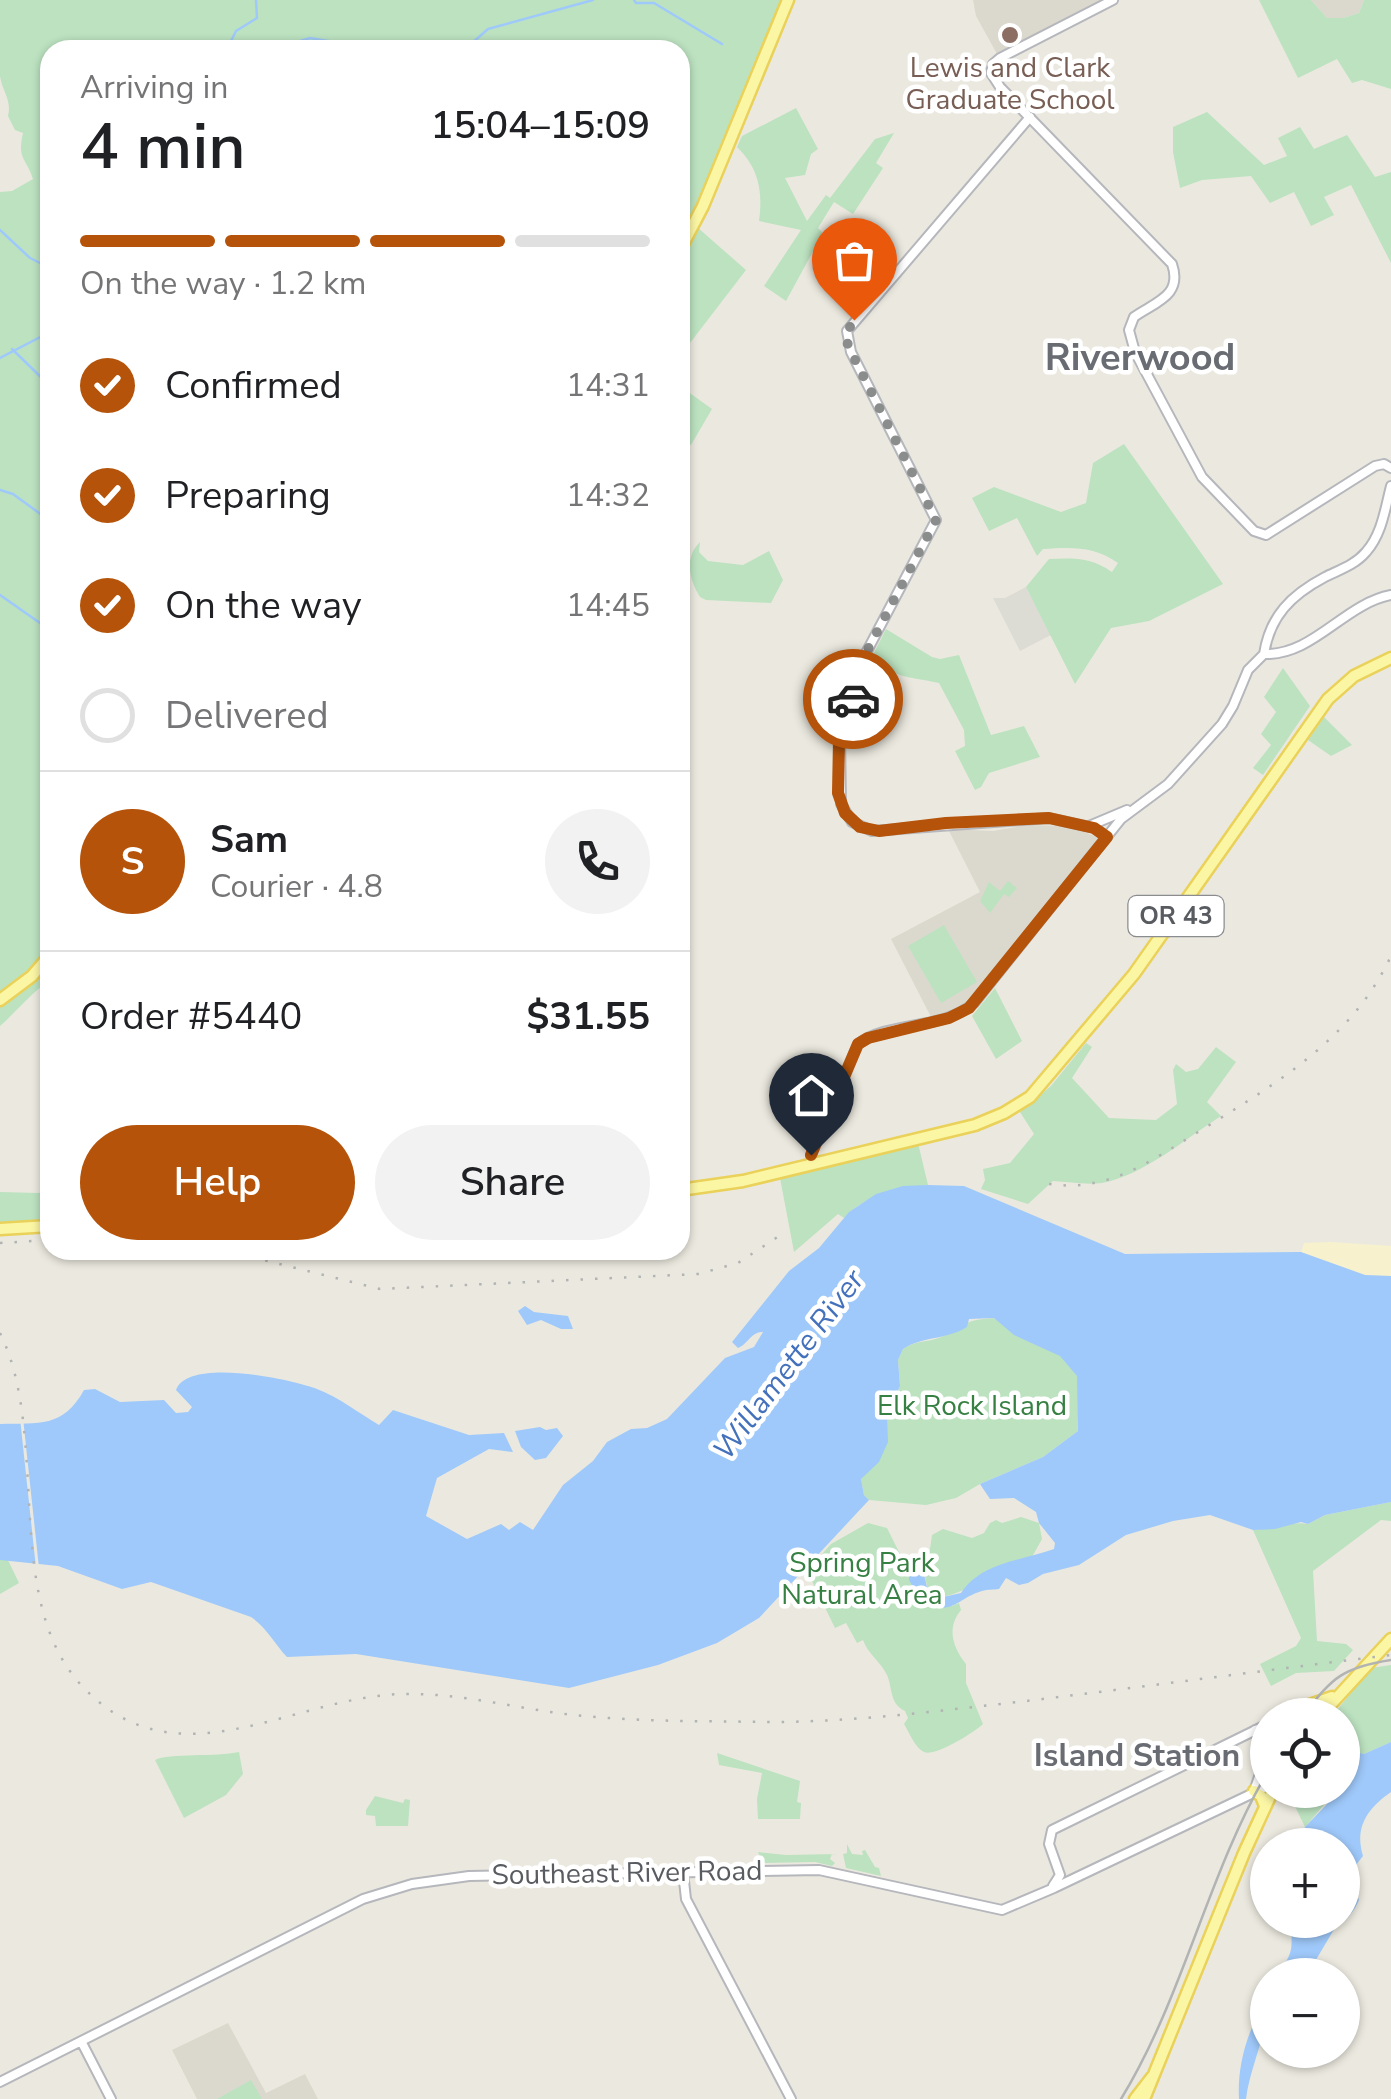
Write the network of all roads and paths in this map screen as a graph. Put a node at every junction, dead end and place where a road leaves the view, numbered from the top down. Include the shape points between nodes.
1 (788, 0) edge
2 (1113, 0) edge
3 (1030, 117) junction
4 (690, 232) edge
5 (1391, 468) edge
6 (1391, 486) edge
7 (1391, 595) edge
8 (1264, 654) junction
9 (1391, 658) edge
10 (1135, 806) junction
11 (1088, 826) junction
12 (1107, 837) junction
13 (40, 967) edge
14 (0, 1000) edge
15 (811, 1164) junction
16 (690, 1189) edge
17 (40, 1227) edge
18 (0, 1229) edge
19 (1391, 1639) edge
20 (1338, 1694) junction
21 (1331, 1698) edge
22 (1335, 1698) edge
23 (1250, 1732) edge
24 (1250, 1794) edge
25 (1264, 1808) edge
26 (1056, 1861) junction
27 (683, 1872) junction
28 (1070, 1880) junction
29 (1050, 1889) junction
30 (81, 2041) junction
31 (1152, 2077) junction
32 (0, 2082) edge
33 (111, 2099) edge
34 (791, 2099) edge
35 (1135, 2099) edge
36 (1144, 2099) edge

1 - 4 main road
2 - 3 street via 993,64 996,82
3 - 5 street via 1172,264 1172,291 1134,317 1130,338 1202,477 1236,514 1257,533 1269,534 1376,466
3 - 11 street via 847,331 850,352 936,520 855,676 852,712 839,740 838,793 848,818 875,831 1041,818
6 - 8 street via 1368,549 1276,614
7 - 8 street via 1357,607 1292,649
8 - 10 street via 1248,670 1222,724 1168,784
9 - 15 main road, OR 43 via 1354,676 1328,699 1134,974 1036,1091 974,1125
10 - 11 street
10 - 12 street
11 - 12 street
12 - 15 street via 969,1008 858,1044
13 - 14 main road
15 - 16 main road, OR 43
17 - 18 main road
19 - 20 main road
20 - 21 main road
20 - 22 main road
23 - 26 street via 1052,1830
24 - 28 street, Southeast River Road
25 - 31 main road
26 - 28 street
26 - 29 street via 1059,1880
27 - 29 street, Southeast River Road via 827,1871 996,1909
27 - 30 street, Southeast River Road via 460,1876 393,1888
27 - 34 street via 686,1899
28 - 29 street, Southeast River Road
30 - 32 street, Southeast River Road
30 - 33 street
31 - 35 main road
31 - 36 main road

